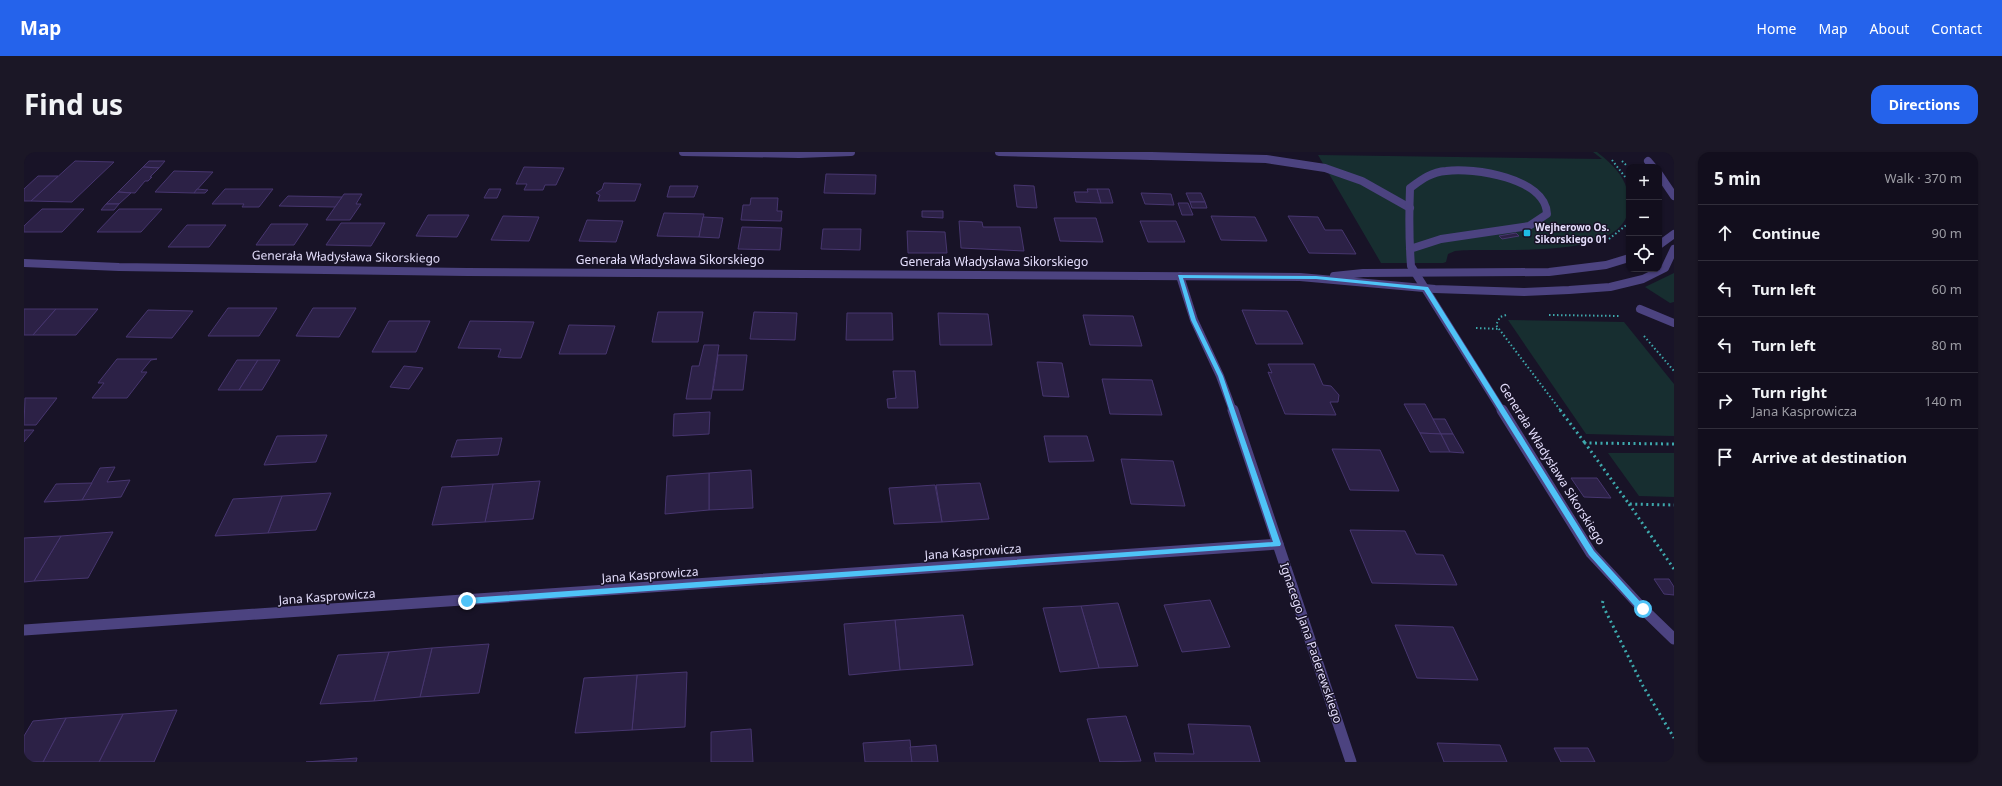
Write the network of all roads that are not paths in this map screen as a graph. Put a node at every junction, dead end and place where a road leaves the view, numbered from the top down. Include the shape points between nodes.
1 (683, 152) edge
2 (851, 152) edge
3 (999, 152) edge
4 (1662, 178) edge
5 (1674, 196) edge
6 (1410, 208) junction
7 (1674, 234) edge
8 (1662, 243) edge
9 (1410, 249) junction
10 (1674, 249) edge
11 (1626, 259) edge
12 (24, 263) edge
13 (1416, 273) junction
14 (1180, 276) junction
15 (1316, 278) junction
16 (1426, 289) junction
17 (1640, 309) dead end
18 (1674, 323) edge
19 (1278, 544) junction
20 (24, 630) edge
21 (1674, 639) edge
22 (1351, 762) edge

1 - 2 street
3 - 6 street via 1266,159 1325,168 1362,181
4 - 5 street
6 - 9 street
6 - 9 street via 1410,188 1434,173 1459,171 1506,177 1531,188 1545,202 1547,214 1528,226 1441,239
7 - 8 street
9 - 13 street via 1411,266
10 - 16 street via 1666,267 1650,277 1608,288
11 - 13 street via 1606,266 1578,270
12 - 14 street, Generała Władysława Sikorskiego via 119,267 467,272
13 - 15 street, Generała Władysława Sikorskiego via 1363,273
13 - 16 street, Generała Władysława Sikorskiego
14 - 15 street, Generała Władysława Sikorskiego
14 - 19 street, Ignacego Jana Paderewskiego via 1194,320 1220,376
15 - 16 street, Generała Władysława Sikorskiego
16 - 21 street, Generała Władysława Sikorskiego via 1592,553
17 - 18 street
19 - 20 street, Jana Kasprowicza
19 - 22 street, Ignacego Jana Paderewskiego

